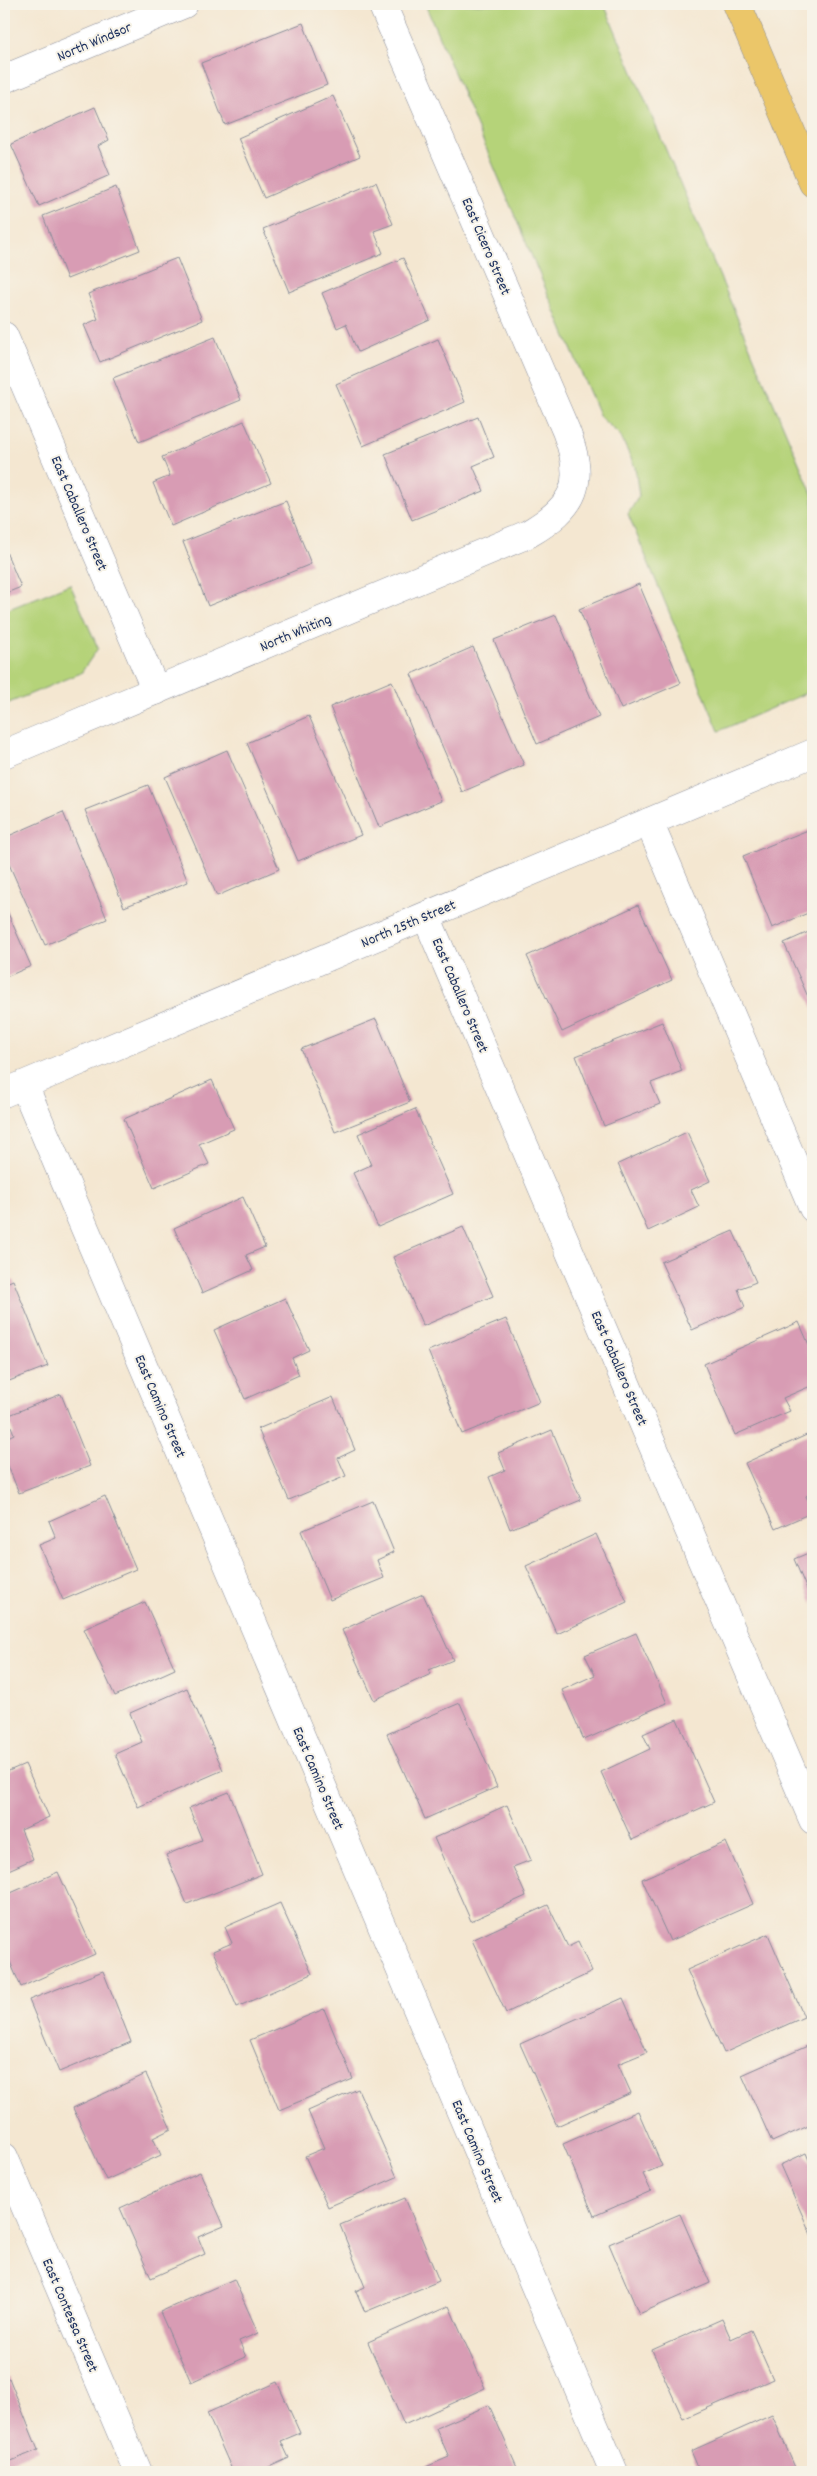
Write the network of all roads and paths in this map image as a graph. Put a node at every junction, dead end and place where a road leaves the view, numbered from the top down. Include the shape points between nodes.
1 (184, 4) edge
2 (382, 4) edge
3 (737, 4) edge
4 (4, 79) edge
5 (813, 183) edge
6 (4, 336) edge
7 (574, 492) joint
8 (156, 691) junction
9 (4, 754) edge
10 (813, 754) edge
11 (649, 822) junction
12 (426, 916) junction
13 (14, 1089) edge
14 (813, 1208) edge
15 (813, 1820) edge
16 (4, 2157) edge
17 (138, 2472) edge
18 (614, 2472) edge

1 - 4 street, North Windsor
2 - 7 street, East Cicero Street via 566,431 576,471
3 - 5 main road
6 - 8 street, East Caballero Street
7 - 8 street, North Whiting via 548,523 528,534
8 - 9 street, North Whiting
10 - 11 street, North 25th Street
11 - 12 street, North 25th Street
11 - 14 street
12 - 13 street, North 25th Street
12 - 15 street, East Caballero Street
13 - 18 street, East Camino Street
16 - 17 street, East Contessa Street

